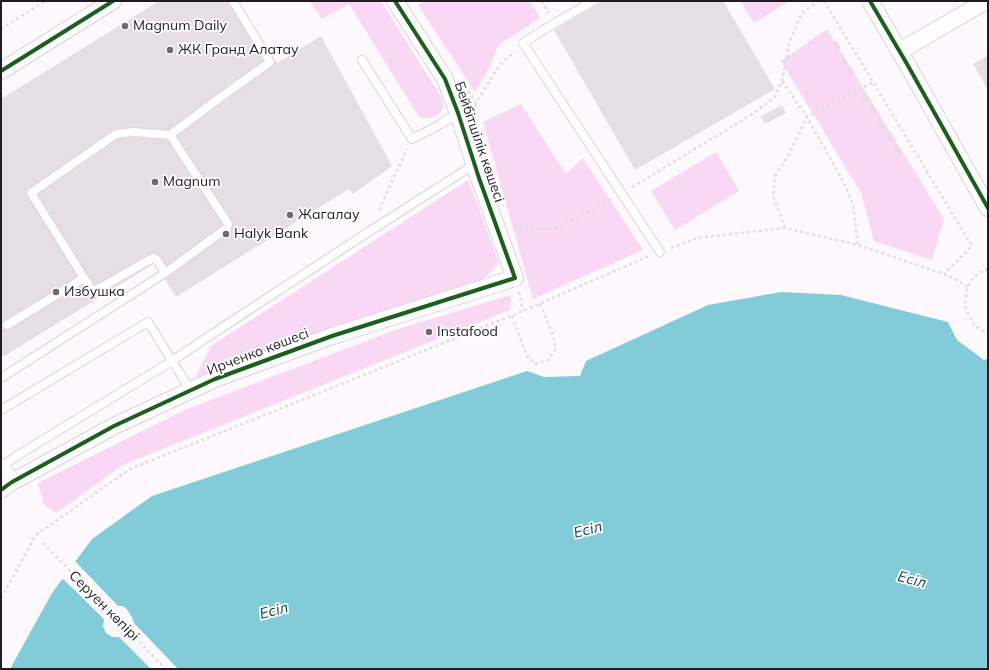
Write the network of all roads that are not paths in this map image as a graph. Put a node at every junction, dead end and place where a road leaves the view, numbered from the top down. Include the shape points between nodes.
1 (113, 1) edge
2 (233, 1) edge
3 (395, 1) edge
4 (593, 1) edge
5 (870, 1) edge
6 (986, 1) edge
7 (900, 51) junction
8 (362, 60) dead end
9 (1, 70) edge
10 (458, 113) junction
11 (170, 135) junction
12 (475, 164) junction
13 (988, 208) edge
14 (660, 252) road end
15 (165, 272) junction
16 (84, 278) junction
17 (515, 278) joint
18 (7, 326) dead end
19 (172, 361) junction
20 (1, 378) edge
21 (191, 391) junction
22 (1, 410) edge
23 (1, 467) edge
24 (6, 486) edge

1 - 9 street
2 - 11 lane via 270,62
3 - 10 street, Бейбітшілік көшесі via 445,79
4 - 14 lane via 523,43
5 - 7 street
6 - 7 street
7 - 13 street
8 - 10 lane via 412,139
10 - 12 street, Бейбітшілік көшесі
11 - 15 lane via 228,224 227,228
11 - 16 lane via 133,132 116,134 31,193
12 - 17 street, Бейбітшілік көшесі
12 - 19 lane
15 - 16 lane via 154,258 93,292
15 - 20 lane
16 - 18 lane
17 - 21 street, Ирченко көшесі via 332,336 215,379
19 - 21 lane
19 - 22 lane via 148,322
19 - 23 lane
21 - 24 street, Ирченко көшесі via 114,426
23 - 24 street

